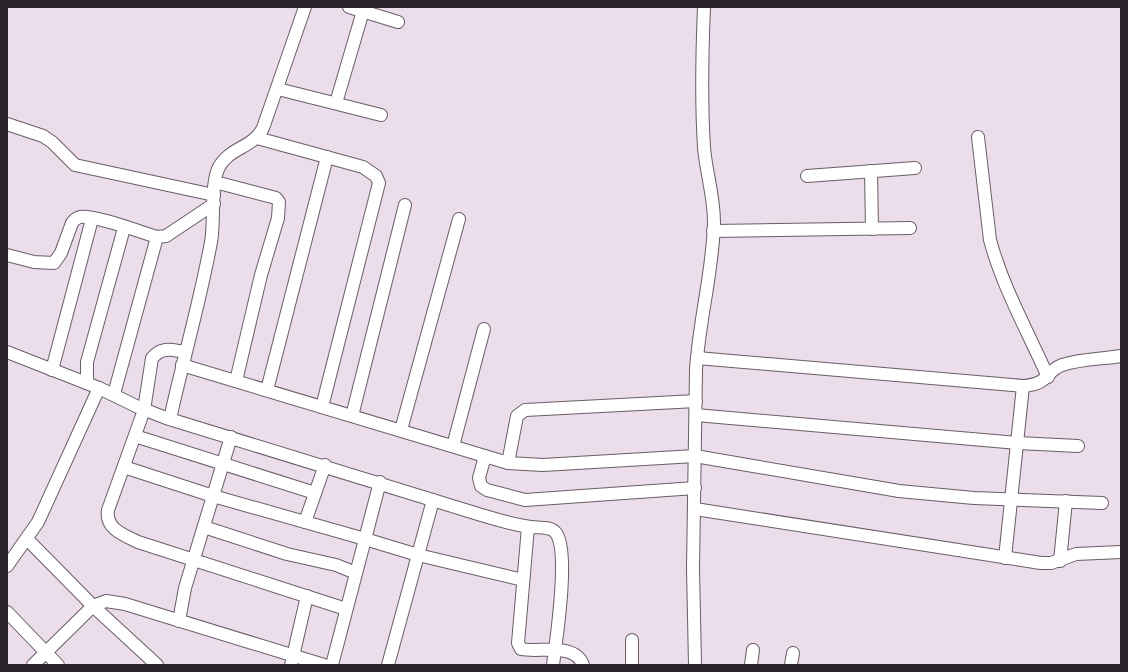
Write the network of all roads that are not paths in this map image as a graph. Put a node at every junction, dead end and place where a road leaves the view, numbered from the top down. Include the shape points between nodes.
1 (305, 7) edge
2 (349, 7) edge
3 (704, 7) edge
4 (363, 12) junction
5 (398, 22) dead end
6 (278, 89) junction
7 (336, 103) junction
8 (381, 115) dead end
9 (7, 124) edge
10 (978, 137) dead end
11 (257, 138) junction
12 (327, 157) junction
13 (915, 168) dead end
14 (871, 171) junction
15 (807, 176) dead end
16 (215, 182) junction
17 (214, 200) junction
18 (405, 205) dead end
19 (92, 219) junction
20 (459, 219) dead end
21 (124, 228) junction
22 (910, 228) dead end
23 (872, 229) junction
24 (713, 231) junction
25 (157, 237) junction
26 (7, 255) edge
27 (484, 329) dead end
28 (7, 352) edge
29 (186, 352) junction
30 (1121, 356) edge
31 (697, 358) junction
32 (182, 365) junction
33 (52, 370) junction
34 (1048, 377) junction
35 (236, 381) junction
36 (87, 383) junction
37 (1023, 386) junction
38 (99, 388) junction
39 (267, 390) junction
40 (114, 394) junction
41 (696, 401) junction
42 (322, 407) junction
43 (144, 410) junction
44 (696, 415) junction
45 (352, 416) junction
46 (170, 419) junction
47 (401, 430) junction
48 (135, 436) junction
49 (231, 437) junction
50 (1018, 443) junction
51 (453, 446) junction
52 (1078, 446) dead end
53 (485, 456) junction
54 (696, 456) junction
55 (223, 464) junction
56 (508, 464) junction
57 (325, 466) junction
58 (124, 467) junction
59 (380, 482) junction
60 (695, 488) junction
61 (315, 493) junction
62 (213, 496) junction
63 (1012, 499) junction
64 (434, 500) junction
65 (1066, 501) junction
66 (1102, 503) dead end
67 (695, 509) junction
68 (305, 522) junction
69 (204, 527) junction
70 (528, 527) junction
71 (365, 538) junction
72 (27, 539) junction
73 (1121, 552) edge
74 (418, 556) junction
75 (1005, 558) junction
76 (194, 560) junction
77 (1060, 561) junction
78 (7, 566) edge
79 (356, 573) junction
80 (523, 580) junction
81 (307, 596) junction
82 (93, 606) junction
83 (346, 609) junction
84 (7, 612) edge
85 (178, 621) junction
86 (632, 640) dead end
87 (753, 650) dead end
88 (555, 651) junction
89 (46, 653) junction
90 (793, 653) dead end
91 (292, 661) edge
92 (33, 665) edge
93 (58, 665) edge
94 (157, 665) edge
95 (324, 665) edge
96 (332, 665) edge
97 (388, 665) edge
98 (553, 665) edge
99 (583, 665) edge
100 (632, 665) edge
101 (695, 665) edge
102 (752, 665) edge
103 (791, 665) edge

1 - 6 street
2 - 4 street
3 - 24 street via 703,132 712,194
4 - 5 street
4 - 7 street
6 - 7 street
6 - 11 street
7 - 8 street
9 - 17 street via 43,136 75,165
10 - 34 street via 993,253
11 - 12 street
11 - 16 street via 238,148 224,160 218,168
12 - 39 street
12 - 42 street via 363,167 376,176 379,184
13 - 14 street
14 - 15 street
14 - 23 street
16 - 17 street
16 - 35 street via 276,198 279,202 278,218 261,275
17 - 25 street via 172,234
17 - 29 street via 210,247
18 - 45 street
19 - 21 street
19 - 26 street via 75,219 62,253 54,263 34,262
19 - 33 street
20 - 47 street
21 - 25 street
21 - 36 street via 87,362
22 - 23 street
23 - 24 street
24 - 31 street
25 - 40 street
27 - 51 street
28 - 33 street
29 - 32 street
29 - 43 street via 166,349 157,352 152,358
30 - 34 street via 1064,365 1054,369
31 - 37 street
31 - 41 street
32 - 35 street
32 - 46 street
33 - 36 street
34 - 37 street via 1043,382
35 - 39 street
36 - 38 street
37 - 50 street
38 - 40 street
38 - 72 street via 45,509
39 - 42 street
40 - 43 street
41 - 44 street
41 - 56 street via 525,410 517,416
42 - 45 street
43 - 46 street
43 - 48 street
44 - 50 street
44 - 54 street
45 - 47 street
46 - 49 street
47 - 51 street
48 - 55 street
48 - 58 street
49 - 55 street
49 - 57 street
50 - 52 street
50 - 63 street
51 - 53 street
53 - 56 street
53 - 60 street via 479,478 481,486 525,500
54 - 56 street via 550,465
54 - 60 street
54 - 63 street via 899,491
55 - 61 street
55 - 62 street
57 - 59 street
57 - 61 street
58 - 62 street
58 - 76 street via 108,510 107,519 110,525 138,542
59 - 64 street
59 - 71 street
60 - 67 street
61 - 68 street
62 - 68 street
62 - 69 street
63 - 65 street
63 - 75 street
64 - 70 street
64 - 74 street
65 - 66 street
65 - 77 street
67 - 75 street
67 - 101 street
68 - 71 street
69 - 76 street
69 - 79 street
70 - 80 street
70 - 88 street via 551,529 559,540 561,583
71 - 74 street
71 - 79 street
72 - 78 street
72 - 82 street
73 - 77 street via 1076,554
74 - 80 street
74 - 97 street
75 - 77 street via 1041,563
76 - 81 street
76 - 85 street
79 - 83 street
80 - 88 street via 518,643 521,649 530,651
81 - 83 street
81 - 91 street
82 - 85 street via 114,601
82 - 89 street
82 - 94 street
83 - 96 street
84 - 89 street
85 - 91 street
86 - 100 street
87 - 102 street
88 - 98 street
88 - 99 street via 576,654
89 - 92 street
89 - 93 street
90 - 103 street
91 - 95 street

